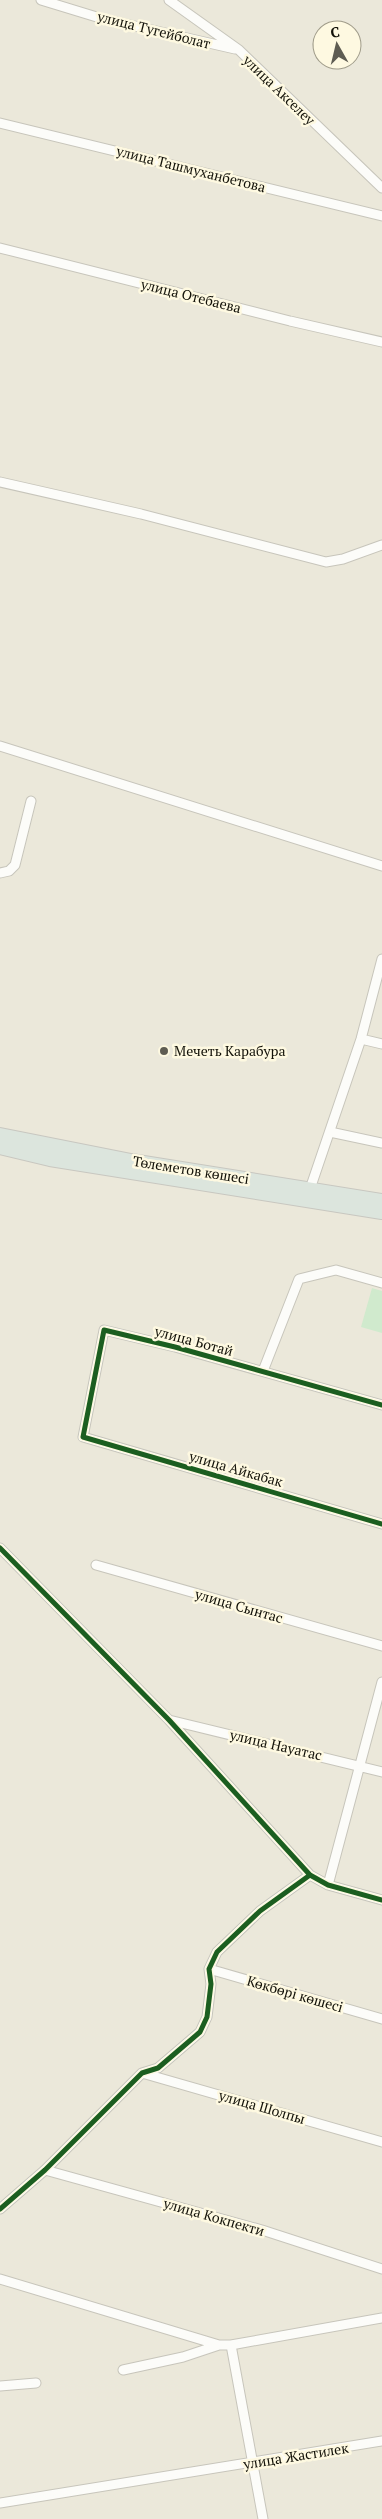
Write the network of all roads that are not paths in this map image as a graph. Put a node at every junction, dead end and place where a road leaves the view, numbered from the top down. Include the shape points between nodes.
1 (41, 0) edge
2 (169, 0) edge
3 (239, 50) junction
4 (0, 123) edge
5 (382, 188) edge
6 (382, 216) edge
7 (0, 248) edge
8 (382, 342) edge
9 (0, 482) edge
10 (382, 545) edge
11 (0, 746) edge
12 (31, 801) dead end
13 (382, 866) edge
14 (0, 873) edge
15 (382, 959) edge
16 (361, 1039) junction
17 (382, 1044) edge
18 (330, 1132) junction
19 (0, 1135) edge
20 (382, 1143) edge
21 (0, 1147) edge
22 (310, 1189) junction
23 (382, 1201) edge
24 (382, 1212) edge
25 (382, 1283) edge
26 (263, 1371) junction
27 (382, 1405) edge
28 (83, 1437) joint
29 (382, 1524) edge
30 (0, 1548) edge
31 (96, 1565) dead end
32 (382, 1646) edge
33 (382, 1682) edge
34 (169, 1720) junction
35 (359, 1765) junction
36 (382, 1772) edge
37 (310, 1875) junction
38 (328, 1885) junction
39 (382, 1900) edge
40 (209, 1969) junction
41 (382, 2019) edge
42 (142, 2073) junction
43 (382, 2142) edge
44 (45, 2170) junction
45 (0, 2209) edge
46 (382, 2269) edge
47 (0, 2279) edge
48 (382, 2318) edge
49 (219, 2345) junction
50 (231, 2345) junction
51 (123, 2370) dead end
52 (36, 2383) dead end
53 (0, 2386) edge
54 (382, 2442) edge
55 (252, 2463) junction
56 (0, 2503) edge
57 (263, 2519) edge

1 - 3 street, улица Тугейболат via 100,18
2 - 3 street, улица Акселеу
3 - 5 street, улица Акселеу
4 - 6 street, улица Ташмуханбетова
7 - 8 street, улица Отебаева
9 - 10 street via 141,514 326,562 343,560
11 - 13 street
12 - 14 street via 15,865 9,872
15 - 16 street
16 - 17 street
16 - 18 street
18 - 20 street
18 - 22 street
19 - 22 main road, Төлеметов көшесі via 95,1155
21 - 24 main road, Төлеметов көшесі
22 - 23 main road, Төлеметов көшесі
25 - 26 street via 336,1270 299,1279
26 - 27 street, улица Ботай
26 - 28 street, улица Ботай via 104,1330
28 - 29 street, улица Айкабак
30 - 34 street
31 - 32 street, улица Сынтас
33 - 35 street
34 - 35 street, улица Науатас
34 - 37 street
35 - 36 street, улица Науатас
35 - 38 street
37 - 38 street
37 - 40 street via 260,1911 217,1952
38 - 39 street
40 - 41 street, Көкбөрі көшесі
40 - 42 street via 211,1984 207,2017 200,2032 158,2068
42 - 43 street, улица Шолпы
42 - 44 street
44 - 45 street
44 - 46 street, улица Кокпекти via 262,2230
47 - 49 street
48 - 50 street
49 - 50 street
49 - 51 street via 184,2357
50 - 55 street
52 - 53 street
54 - 55 street, улица Жастилек
55 - 56 street, улица Жастилек
55 - 57 street

